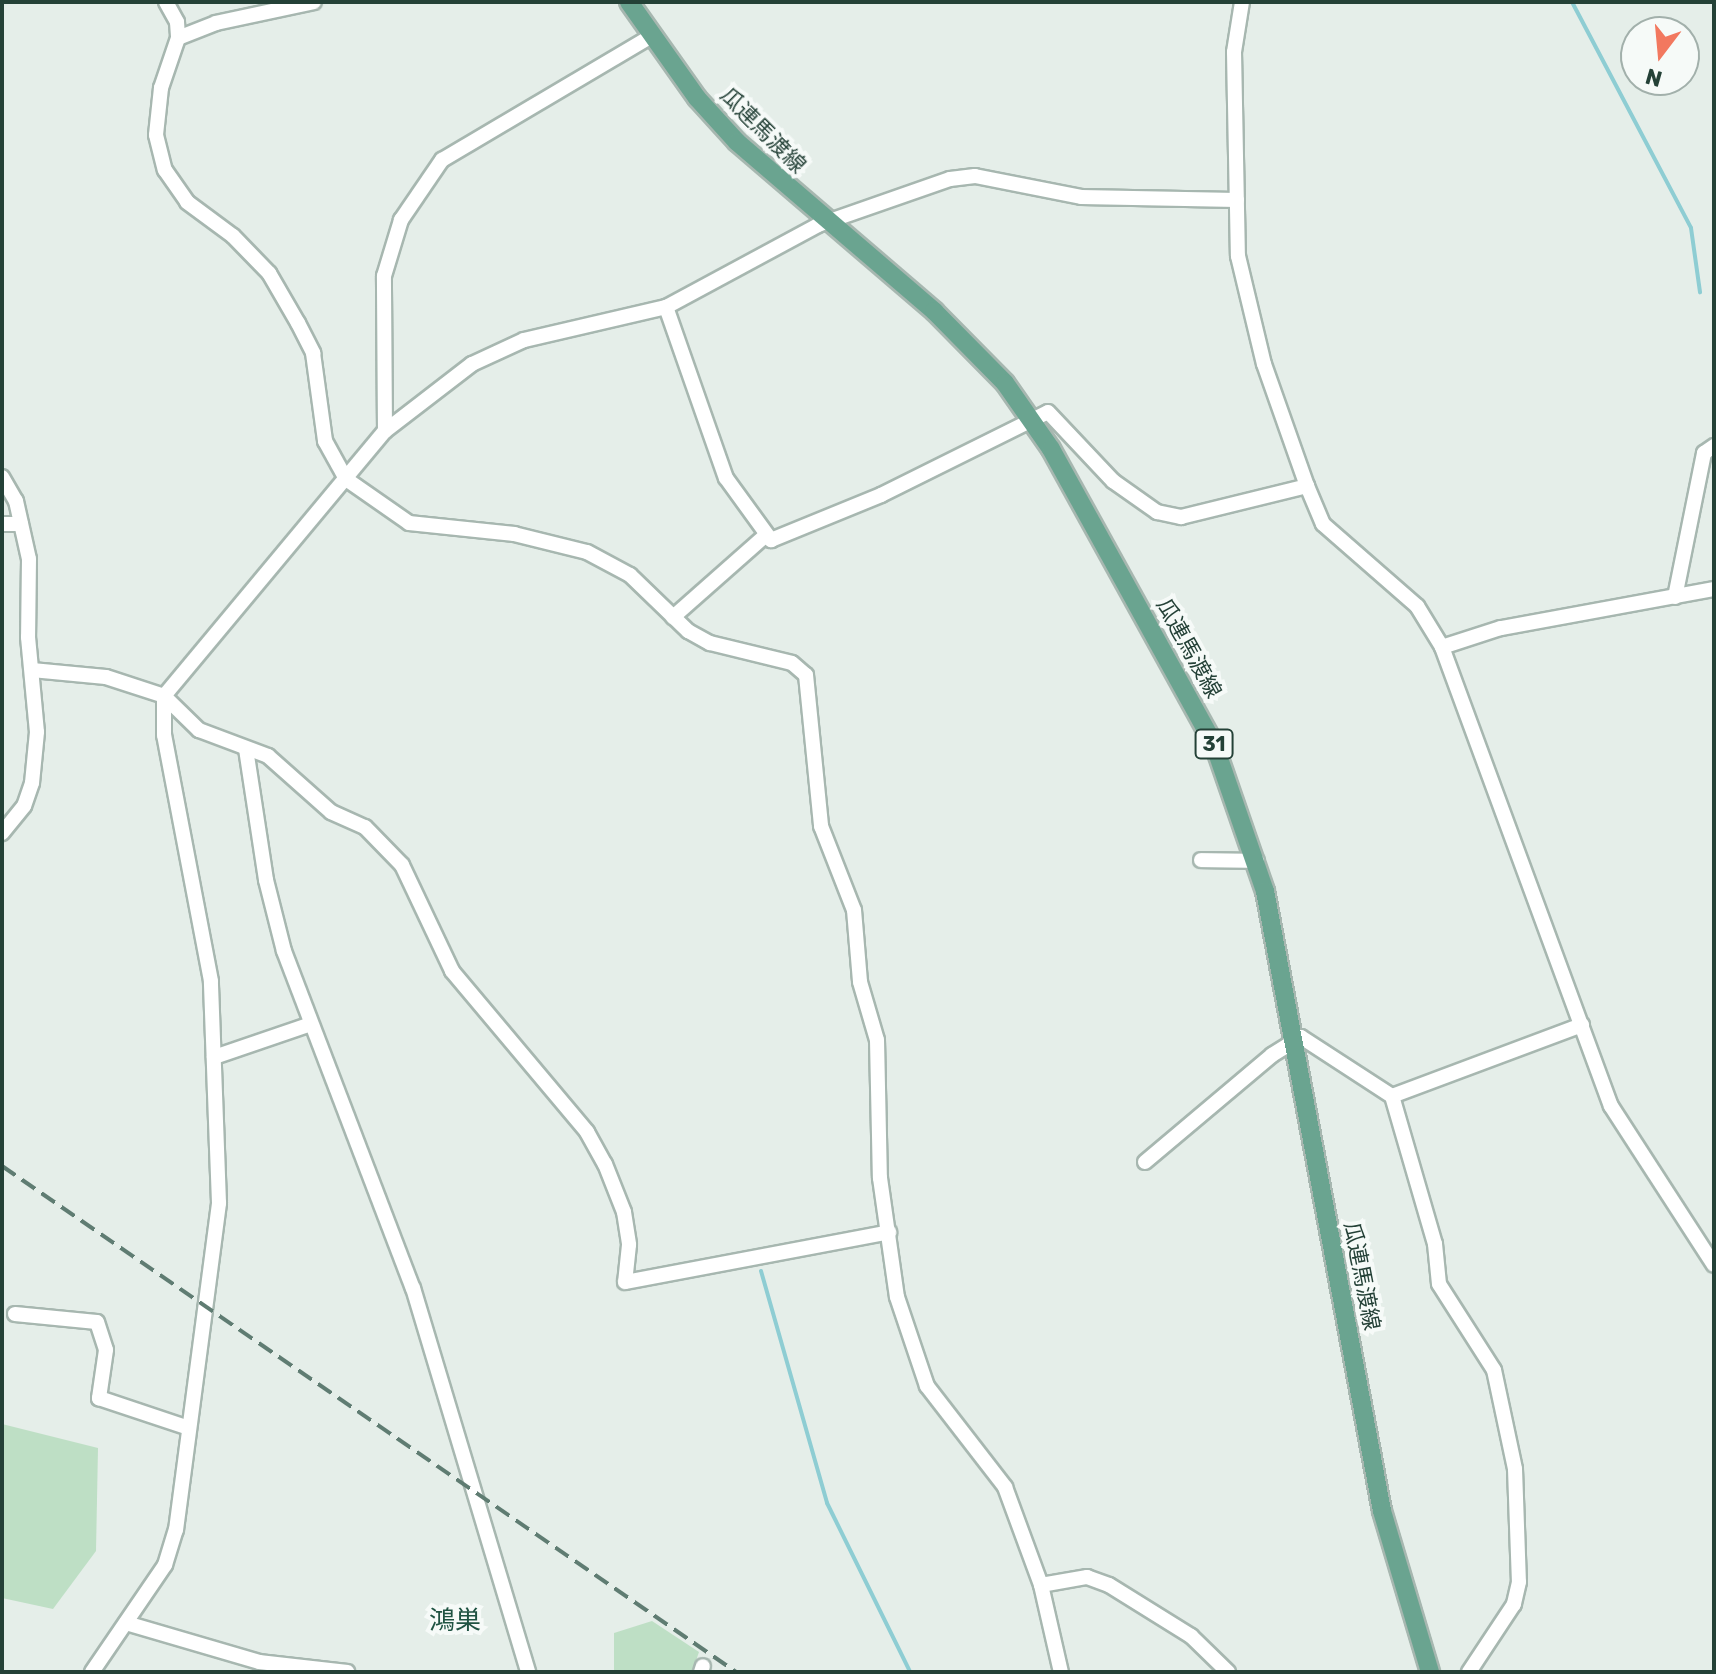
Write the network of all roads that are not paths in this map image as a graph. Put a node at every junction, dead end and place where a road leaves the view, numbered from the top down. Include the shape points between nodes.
1 (166, 2) edge
2 (314, 2) edge
3 (629, 2) edge
4 (1242, 2) edge
5 (652, 36) junction
6 (178, 38) junction
7 (1237, 200) junction
8 (829, 223) junction
9 (666, 307) junction
10 (1032, 420) junction
11 (385, 431) junction
12 (1714, 446) edge
13 (2, 477) edge
14 (346, 479) junction
15 (1307, 486) junction
16 (2, 524) edge
17 (21, 524) junction
18 (765, 536) junction
19 (1714, 589) edge
20 (1675, 597) junction
21 (673, 617) junction
22 (1442, 647) junction
23 (32, 670) junction
24 (164, 696) junction
25 (246, 749) junction
26 (2, 833) edge
27 (1201, 860) dead end
28 (1257, 861) junction
29 (311, 1024) junction
30 (1582, 1025) junction
31 (1294, 1043) junction
32 (214, 1057) junction
33 (1392, 1096) junction
34 (1145, 1162) dead end
35 (889, 1232) junction
36 (1714, 1265) edge
37 (15, 1314) dead end
38 (186, 1427) junction
39 (1041, 1585) junction
40 (126, 1623) junction
41 (92, 1672) edge
42 (347, 1672) edge
43 (528, 1672) edge
44 (1061, 1672) edge
45 (1228, 1672) edge
46 (1430, 1672) edge
47 (1469, 1672) edge

1 - 6 street via 177,22
2 - 6 street via 216,23
3 - 5 main road, 瓜連馬渡線 / 31
4 - 7 street via 1234,52
5 - 8 main road, 瓜連馬渡線 / 31 via 737,142
5 - 11 street via 442,160 401,220 384,276
6 - 14 street via 161,88 156,135 165,170 187,202 233,236 269,273 313,353 325,441
7 - 8 street via 1081,197 975,176 950,179
7 - 15 street via 1238,256 1251,319
8 - 9 street
8 - 10 main road, 瓜連馬渡線 / 31 via 966,341
9 - 11 street via 524,340 472,364
9 - 18 street via 726,478
10 - 15 street via 1048,412 1113,481 1157,512 1181,517
10 - 18 street via 784,538
10 - 28 main road, 瓜連馬渡線 / 31 via 1214,744
11 - 14 street
12 - 20 street via 1704,453
13 - 17 street
14 - 21 street via 409,523 514,534 587,552 630,575
14 - 24 street
15 - 22 street via 1323,524 1406,594
16 - 17 street
17 - 23 street via 29,559
18 - 21 street
19 - 20 street
20 - 22 street via 1501,628
21 - 35 street via 710,643 792,663 811,689 821,826 854,910 860,982 877,1040 880,1178
22 - 30 street
23 - 24 street via 106,677
23 - 26 street via 37,732 32,783 24,806
24 - 25 street via 199,730
24 - 32 street via 164,735 211,981
25 - 29 street via 266,880
25 - 35 street via 268,756 331,812 365,827 402,865 452,971 587,1132 605,1164 624,1212 629,1245 625,1282
27 - 28 street
28 - 31 main road, 瓜連馬渡線 / 31
29 - 32 street
29 - 43 street via 413,1288
30 - 33 street
30 - 36 street via 1611,1106
31 - 33 street via 1301,1037 1309,1041
31 - 34 street via 1272,1055
31 - 46 main road, 瓜連馬渡線 / 31 via 1382,1511
32 - 38 street via 219,1203
33 - 47 street via 1435,1244 1439,1284 1494,1370 1515,1469 1519,1582 1514,1604
35 - 39 street via 897,1297 927,1386 1005,1487
37 - 38 street via 97,1322 106,1350 99,1398
38 - 40 street via 173,1539 165,1565
39 - 44 street
39 - 45 street via 1087,1577 1109,1585 1191,1636
40 - 41 street
40 - 42 street via 259,1662

